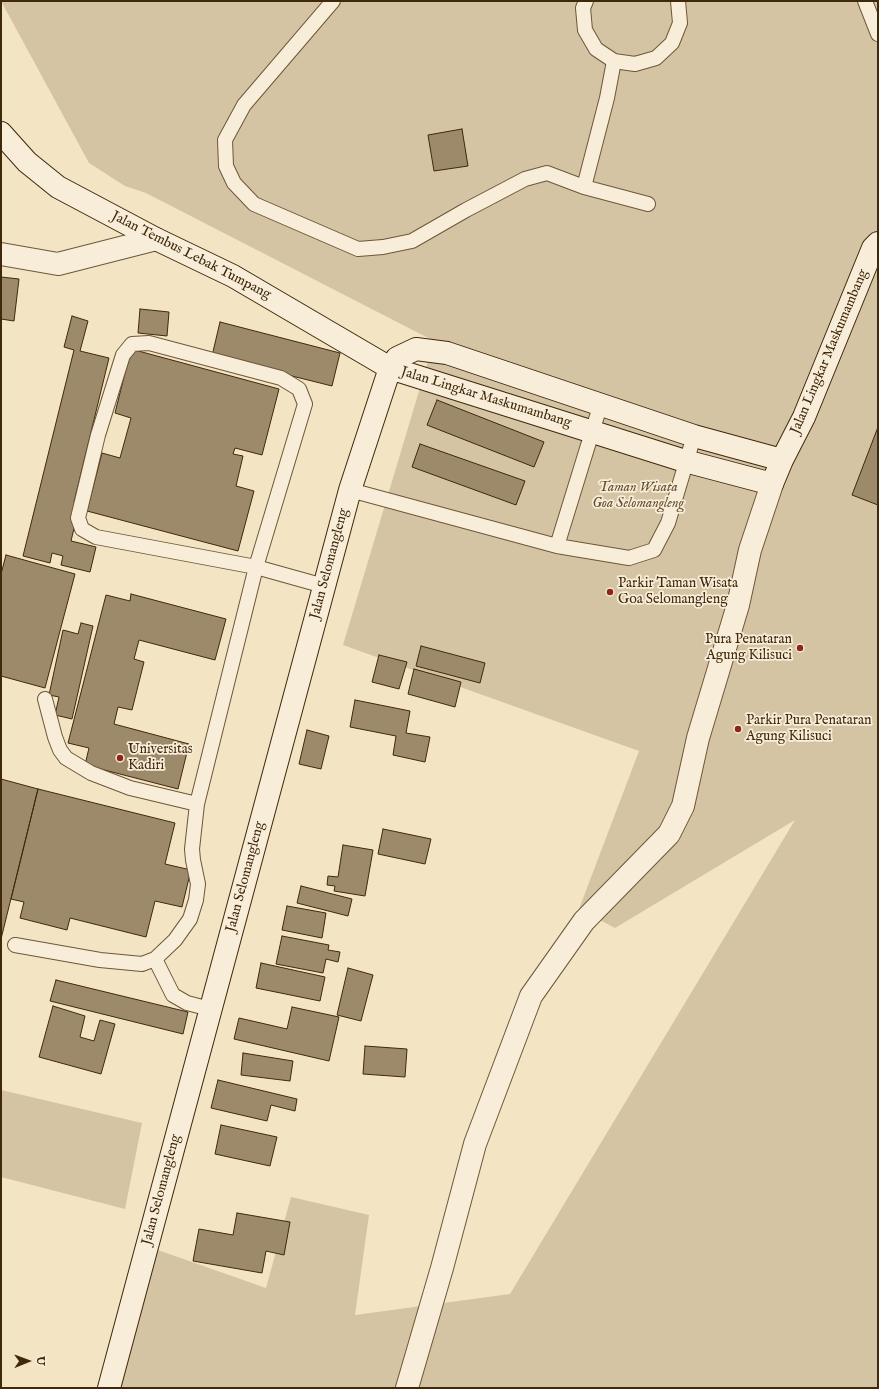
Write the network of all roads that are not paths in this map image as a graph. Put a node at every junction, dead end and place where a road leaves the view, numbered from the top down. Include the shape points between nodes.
1 (333, 1) edge
2 (586, 1) edge
3 (678, 1) edge
4 (865, 1) edge
5 (878, 34) edge
6 (614, 61) junction
7 (1, 133) edge
8 (584, 187) junction
9 (648, 204) dead end
10 (156, 239) junction
11 (878, 243) edge
12 (1, 254) edge
13 (390, 368) junction
14 (601, 403) junction
15 (592, 431) junction
16 (694, 436) junction
17 (782, 460) junction
18 (685, 461) junction
19 (772, 484) junction
20 (350, 490) junction
21 (557, 546) junction
22 (256, 567) junction
23 (324, 586) junction
24 (45, 699) dead end
25 (198, 804) junction
26 (15, 945) dead end
27 (155, 959) junction
28 (210, 1008) junction
29 (109, 1388) edge
30 (407, 1388) edge

1 - 8 lane via 244,105 225,140 226,166 234,183 254,204 358,249 412,241 525,179 547,173
2 - 6 lane via 583,8 585,30 596,49
3 - 6 lane via 680,23 672,43 667,48 656,58 635,64
4 - 5 lane
6 - 8 lane via 608,98
7 - 10 street, Jalan Tembus Lebak Tumpang via 27,162 58,186
8 - 9 lane
10 - 12 street via 58,264
10 - 13 street, Jalan Tembus Lebak Tumpang via 233,276
11 - 17 street, Jalan Lingkar Maskumambang via 873,248 804,417
13 - 14 street, Jalan Lingkar Maskumambang via 397,358 416,349 447,353
13 - 15 street, Jalan Lingkar Maskumambang
13 - 20 street, Jalan Selomangleng
14 - 15 lane
14 - 16 street, Jalan Lingkar Maskumambang
15 - 18 street, Jalan Lingkar Maskumambang
15 - 21 lane
16 - 17 street, Jalan Lingkar Maskumambang
16 - 18 lane
17 - 19 street, Jalan Lingkar Maskumambang
18 - 19 street, Jalan Lingkar Maskumambang
18 - 21 lane via 668,523 654,550 629,558
19 - 30 street via 750,550 738,605 698,738 683,806 669,834 584,921 531,996 474,1144
20 - 21 lane
20 - 23 street, Jalan Selomangleng
22 - 22 lane via 305,404 299,389 281,378 149,343 132,344 122,355 98,435 78,518 82,529 96,537
22 - 23 lane
22 - 25 lane
23 - 28 street, Jalan Selomangleng
24 - 25 lane via 55,737 66,758 91,773 130,788
25 - 27 lane via 192,849 198,884 196,900 190,918 175,940
26 - 27 lane via 100,960 142,964
27 - 28 lane via 173,995 187,1003
28 - 29 street, Jalan Selomangleng

